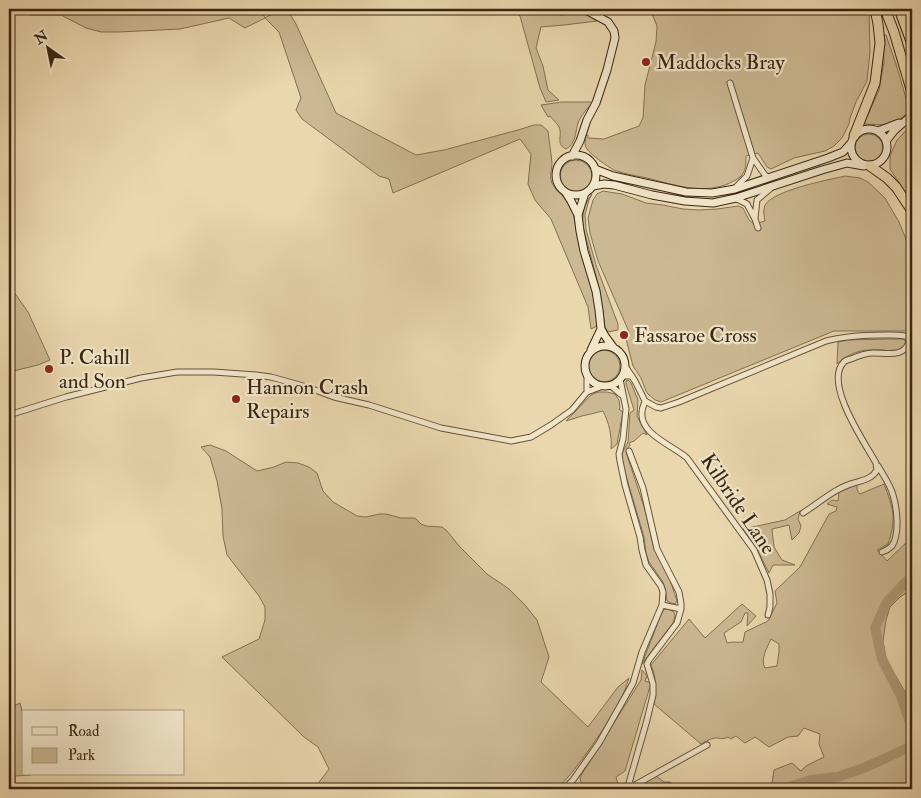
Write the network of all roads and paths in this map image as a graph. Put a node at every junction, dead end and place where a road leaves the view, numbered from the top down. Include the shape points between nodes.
1 (584, 9) edge
2 (875, 9) edge
3 (885, 9) edge
4 (899, 9) edge
5 (912, 44) edge
6 (730, 84) dead end
7 (912, 93) edge
8 (909, 118) edge
9 (878, 132) junction
10 (852, 139) junction
11 (580, 141) junction
12 (886, 141) junction
13 (572, 156) junction
14 (585, 158) junction
15 (753, 158) junction
16 (867, 166) junction
17 (595, 169) junction
18 (769, 178) junction
19 (593, 186) junction
20 (772, 186) junction
21 (734, 189) junction
22 (566, 193) junction
23 (585, 193) junction
24 (735, 198) junction
25 (912, 211) edge
26 (578, 215) junction
27 (755, 219) junction
28 (758, 228) dead end
29 (601, 328) junction
30 (613, 347) junction
31 (590, 352) junction
32 (625, 366) junction
33 (587, 374) junction
34 (632, 376) junction
35 (621, 377) junction
36 (606, 385) junction
37 (588, 392) junction
38 (624, 396) junction
39 (645, 401) junction
40 (9, 415) edge
41 (629, 451) dead end
42 (876, 463) junction
43 (804, 513) dead end
44 (882, 552) dead end
45 (662, 605) junction
46 (680, 610) junction
47 (768, 615) dead end
48 (707, 744) dead end
49 (564, 789) edge

1 - 11 street via 608,22 615,38 596,103
2 - 10 highway via 880,43 875,83
3 - 7 highway
4 - 5 highway
6 - 15 street
8 - 9 street
8 - 12 street
9 - 10 street via 863,130
9 - 12 street
10 - 16 street via 851,154
10 - 18 street via 843,152
11 - 13 street
11 - 14 street
12 - 16 street via 884,158
13 - 14 street
13 - 22 street via 562,161 555,174 558,185
14 - 17 street
15 - 18 street
15 - 21 street via 747,176
16 - 20 street via 847,163
16 - 25 highway via 896,187
17 - 19 street
17 - 21 street via 686,192 712,193
18 - 21 street
19 - 23 street
19 - 24 street via 614,185 685,201 713,202
20 - 24 street
20 - 27 street via 758,200
22 - 23 street via 579,196
22 - 26 street
23 - 26 street
24 - 27 street via 747,204
26 - 29 street via 600,310
27 - 28 street
29 - 30 street
29 - 31 street
30 - 31 street via 601,346
30 - 32 street via 622,355
31 - 33 street via 585,363
32 - 34 street
32 - 35 street
33 - 36 street via 596,384
33 - 37 street
34 - 35 street
34 - 39 street
35 - 36 street
35 - 38 street
36 - 37 street
36 - 38 street
37 - 40 street via 551,426 531,437 511,441 456,432 271,377 214,372 178,372 142,378
38 - 45 street via 626,409 620,461 646,565 663,592
39 - 42 street via 661,408 837,338 906,336 908,344 902,351 856,356 844,362 838,378 851,419
39 - 47 street, Kilbride Lane via 641,414 649,431 687,458 754,550 767,580 770,594
41 - 46 street via 643,488 657,550 679,592
42 - 43 street via 877,470 870,477 844,486
42 - 44 street via 892,493 897,519 892,545
45 - 46 street
45 - 49 street via 633,683 599,743
46 - 48 street via 677,623 647,664 654,684 653,695 629,783 635,785

